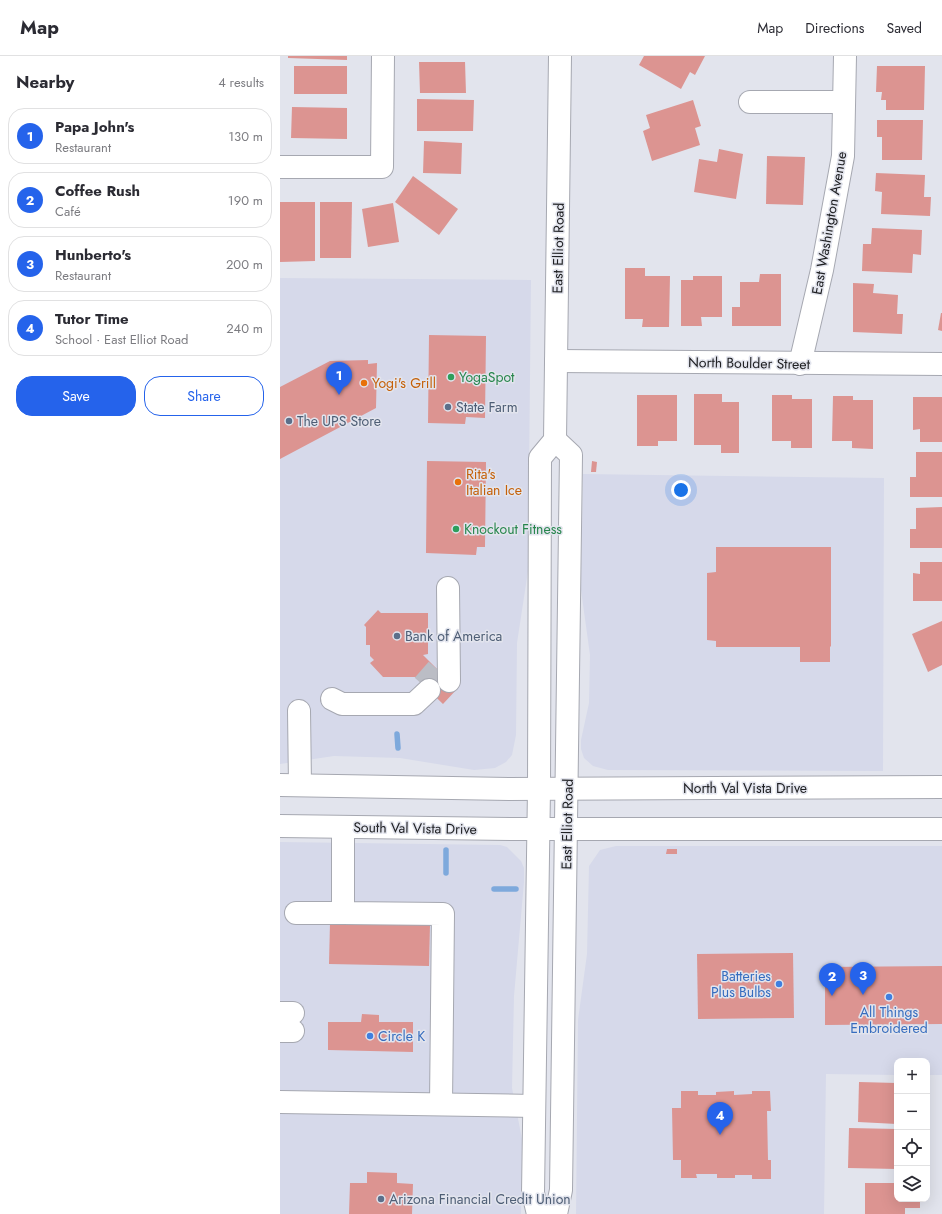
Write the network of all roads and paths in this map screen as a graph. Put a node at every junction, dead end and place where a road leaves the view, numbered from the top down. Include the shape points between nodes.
1 (383, 56) edge
2 (560, 56) edge
3 (845, 56) edge
4 (750, 102) dead end
5 (844, 102) junction
6 (280, 167) edge
7 (556, 361) junction
8 (800, 364) junction
9 (942, 364) edge
10 (555, 440) junction
11 (540, 557) junction
12 (442, 588) dead end
13 (569, 632) junction
14 (332, 700) dead end
15 (299, 710) dead end
16 (290, 785) edge
17 (942, 787) edge
18 (552, 789) junction
19 (280, 826) edge
20 (344, 827) junction
21 (942, 828) edge
22 (551, 829) junction
23 (296, 913) dead end
24 (343, 913) junction
25 (280, 1102) edge
26 (441, 1104) junction
27 (534, 1106) junction
28 (538, 1214) edge
29 (556, 1214) edge

1 - 6 main road via 382,167
2 - 7 main road, East Elliot Road
3 - 5 main road, East Washington Avenue
4 - 5 main road
5 - 8 main road, East Washington Avenue via 843,156 822,270
7 - 8 main road, North Boulder Street
7 - 10 main road, East Elliot Road
8 - 9 main road, North Boulder Street
10 - 11 main road, East Elliot Road via 540,458
10 - 13 main road, East Elliot Road via 571,455
11 - 13 main road via 553,574 553,610 558,622
11 - 18 main road, East Elliot Road
12 - 14 main road via 433,686 413,695 344,695
13 - 18 main road, East Elliot Road
15 - 16 main road
16 - 18 main road
17 - 18 main road, North Val Vista Drive
18 - 22 main road, East Elliot Road
18 - 22 main road, East Elliot Road
19 - 20 main road, South Val Vista Drive
20 - 22 main road, South Val Vista Drive
20 - 24 main road
21 - 22 main road
22 - 27 main road, East Elliot Road
22 - 29 main road, East Elliot Road via 561,1190
23 - 24 main road
24 - 26 main road via 443,914
25 - 26 main road
26 - 27 main road
27 - 28 main road, East Elliot Road via 533,1193

